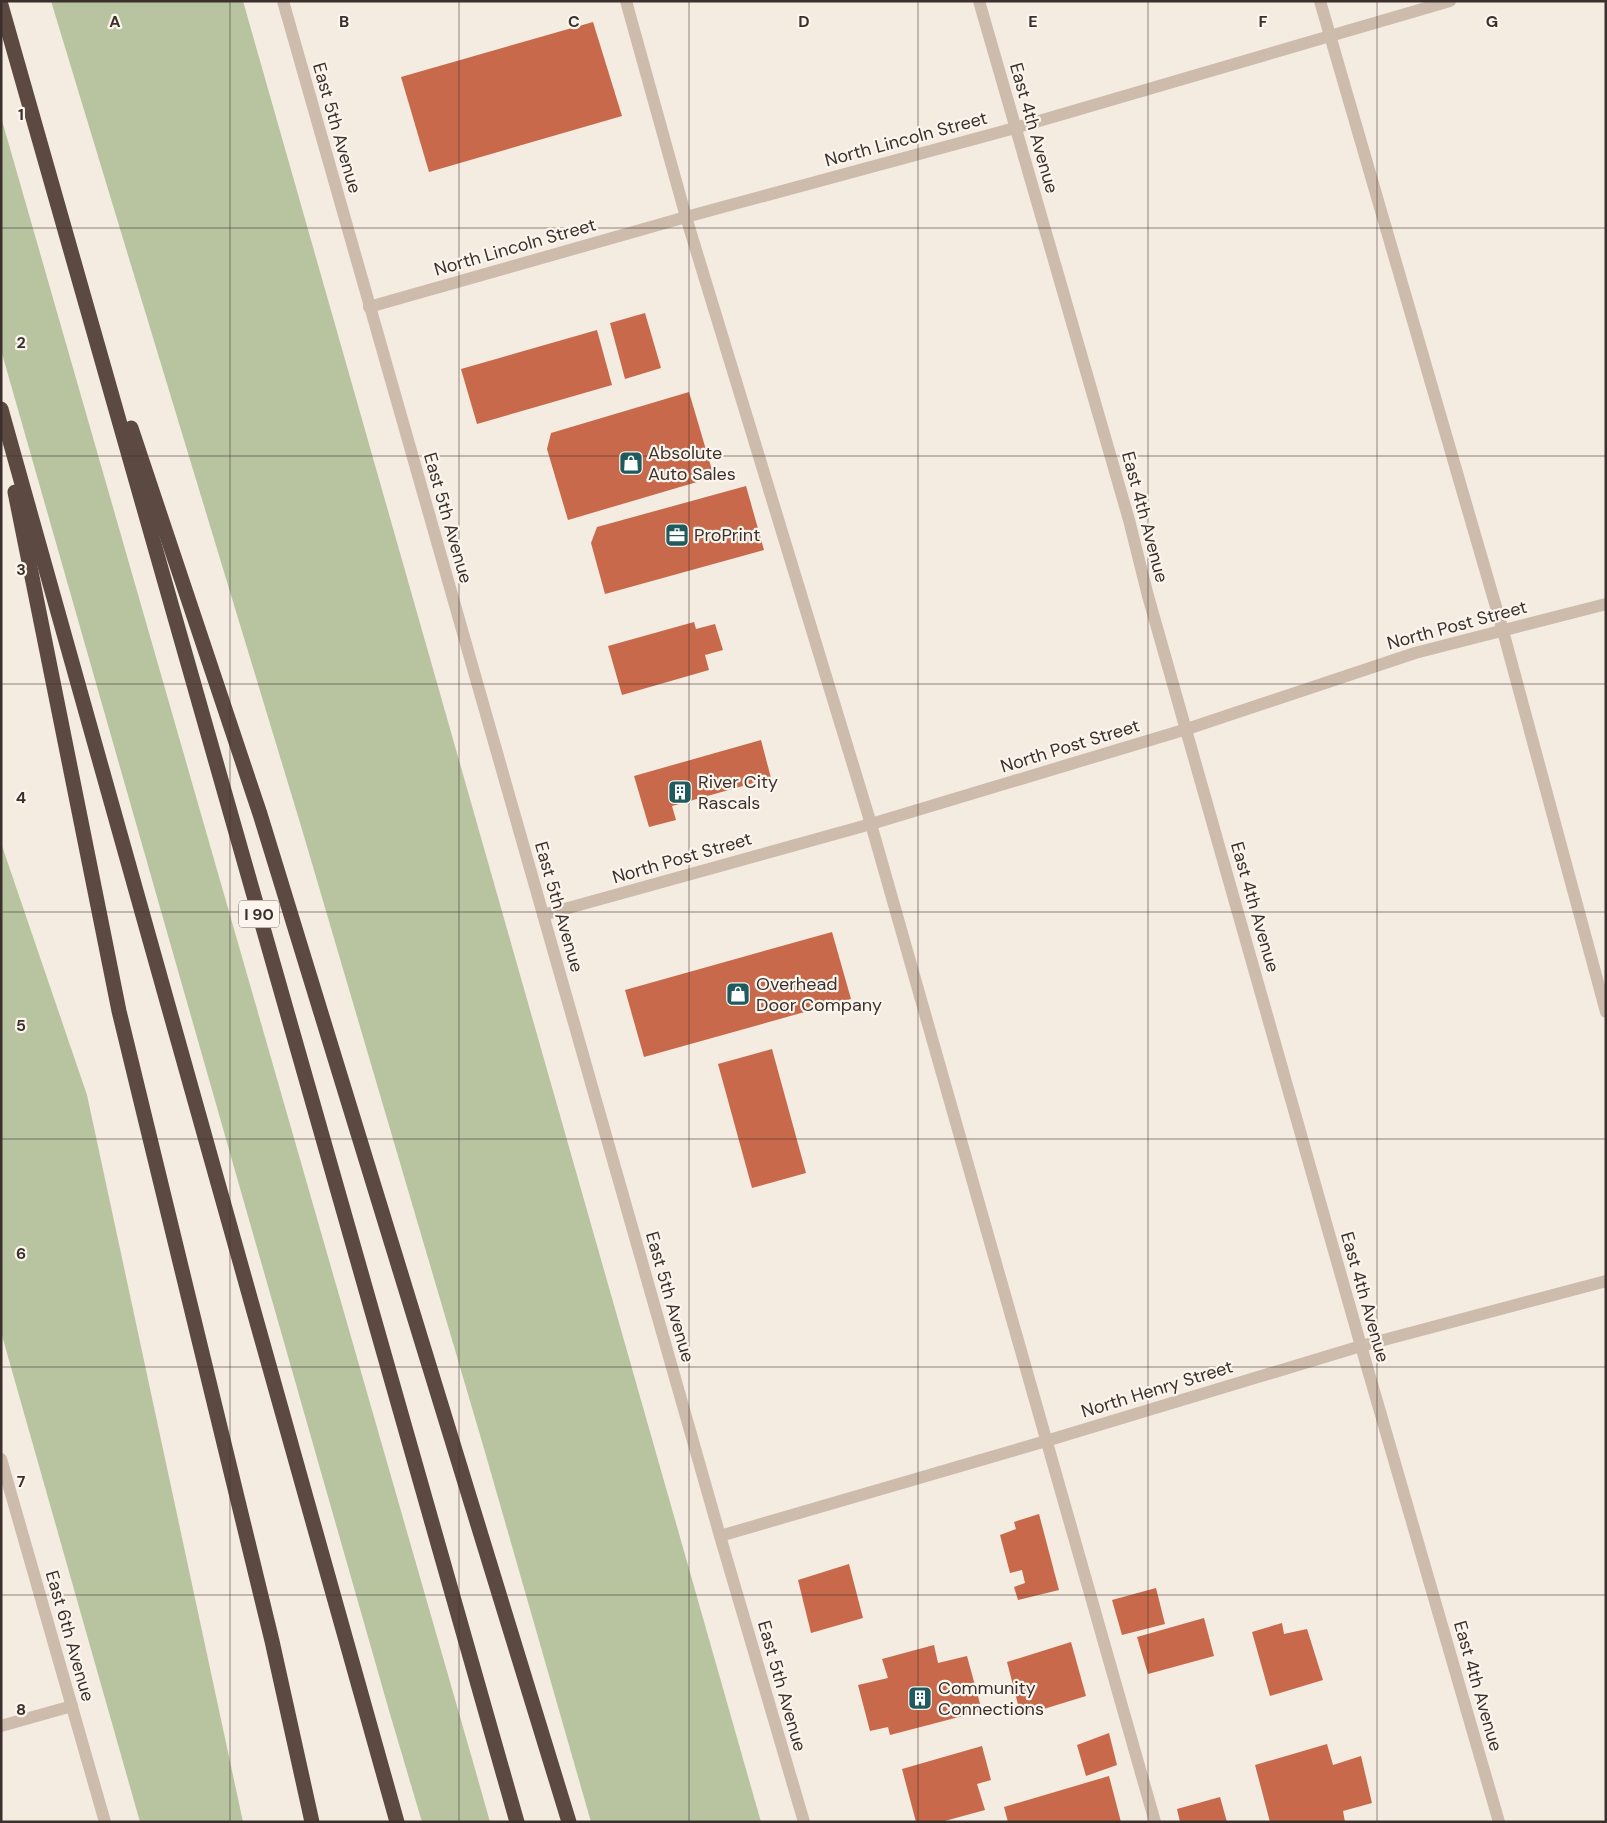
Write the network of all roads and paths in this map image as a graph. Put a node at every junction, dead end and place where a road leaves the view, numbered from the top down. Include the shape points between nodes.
1 (283, 1) edge
2 (626, 1) edge
3 (979, 1) edge
4 (1320, 1) edge
5 (1450, 1) edge
6 (1, 5) edge
7 (1330, 37) junction
8 (1015, 128) junction
9 (686, 217) junction
10 (64, 225) junction
11 (369, 307) junction
12 (1, 409) edge
13 (1, 422) edge
14 (1606, 604) edge
15 (1503, 631) junction
16 (1187, 729) junction
17 (870, 824) junction
18 (543, 915) junction
19 (1606, 1012) edge
20 (1606, 1281) edge
21 (1360, 1346) junction
22 (1046, 1441) junction
23 (1, 1460) edge
24 (720, 1536) junction
25 (72, 1706) junction
26 (1, 1726) edge
27 (105, 1822) edge
28 (312, 1822) edge
29 (397, 1822) edge
30 (516, 1822) edge
31 (570, 1822) edge
32 (804, 1822) edge
33 (1155, 1822) edge
34 (1499, 1822) edge

1 - 11 street, East 5th Avenue
2 - 9 street
3 - 8 street, East 4th Avenue
4 - 7 street
5 - 7 street, North Lincoln Street
6 - 10 highway, I 90
7 - 8 street, North Lincoln Street
7 - 15 street
8 - 9 street, North Lincoln Street
8 - 16 street, East 4th Avenue
9 - 11 street, North Lincoln Street
9 - 17 street
10 - 30 highway, I 90
10 - 31 highway via 260,814
11 - 18 street, East 5th Avenue
12 - 29 highway
13 - 28 highway via 119,1011 272,1641
14 - 15 street, North Post Street
15 - 16 street, North Post Street via 1415,653
15 - 19 street
16 - 17 street, North Post Street
16 - 21 street, East 4th Avenue
17 - 18 street, North Post Street
17 - 22 street
18 - 24 street, East 5th Avenue
20 - 21 street, North Henry Street
21 - 22 street, North Henry Street
21 - 34 street, East 4th Avenue
22 - 24 street, North Henry Street
22 - 33 street
23 - 25 street, East 6th Avenue
24 - 32 street, East 5th Avenue
25 - 26 street
25 - 27 street, East 6th Avenue

